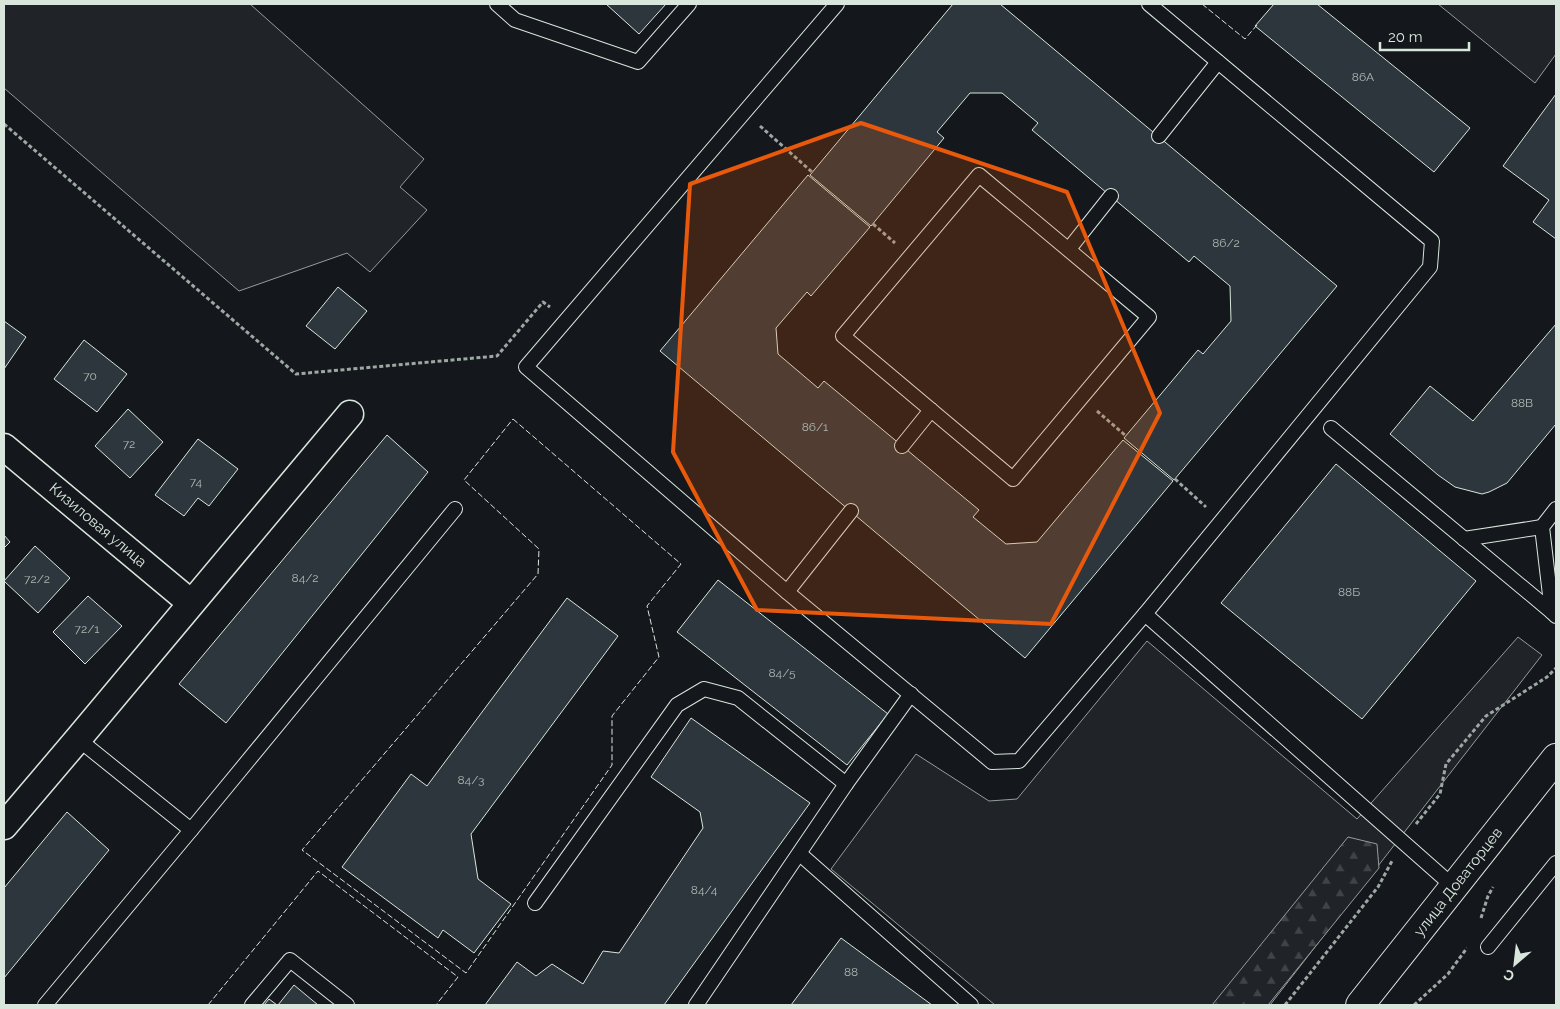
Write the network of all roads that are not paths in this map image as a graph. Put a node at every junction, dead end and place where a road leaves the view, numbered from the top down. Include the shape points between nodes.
1 (497, 4) edge
2 (689, 4) edge
3 (837, 4) edge
4 (1149, 4) edge
5 (1218, 62) junction
6 (1159, 136) dead end
7 (1111, 196) dead end
8 (1069, 250) junction
9 (931, 410) junction
10 (350, 414) dead end
11 (1331, 428) dead end
12 (902, 446) dead end
13 (4, 447) edge
14 (455, 509) dead end
15 (1556, 510) edge
16 (851, 511) dead end
17 (1542, 527) junction
18 (1464, 540) junction
19 (787, 592) junction
20 (192, 603) junction
21 (1145, 614) junction
22 (1554, 614) edge
23 (911, 694) junction
24 (78, 739) junction
25 (1556, 758) edge
26 (846, 784) junction
27 (4, 826) edge
28 (191, 830) junction
29 (800, 854) junction
30 (1556, 863) edge
31 (1454, 887) junction
32 (535, 903) dead end
33 (1488, 947) dead end
34 (700, 1004) edge
35 (45, 1005) edge
36 (252, 1005) edge
37 (347, 1005) edge
38 (972, 1005) edge
39 (1360, 1005) edge

1 - 2 lane via 515,20 638,62
3 - 19 lane via 526,367
4 - 5 lane
5 - 6 lane
5 - 21 lane via 1432,241 1430,267
7 - 8 lane
8 - 9 lane via 1149,317 1013,479
8 - 9 lane via 979,174 843,336
9 - 12 lane
10 - 20 street
11 - 18 lane
13 - 20 street, Кизиловая улица
14 - 28 lane
15 - 17 lane
16 - 19 lane
17 - 18 lane
17 - 22 lane
18 - 22 lane
19 - 23 lane
20 - 24 street
21 - 23 lane via 1019,761 992,762
21 - 31 lane
23 - 26 lane
24 - 27 street
24 - 28 lane
25 - 31 main road, улица Доваторцев
26 - 29 lane
26 - 32 lane via 738,698 704,689 677,705
28 - 35 lane
29 - 34 lane
29 - 38 lane
30 - 33 lane
31 - 39 main road, улица Доваторцев
36 - 37 lane via 290,960

